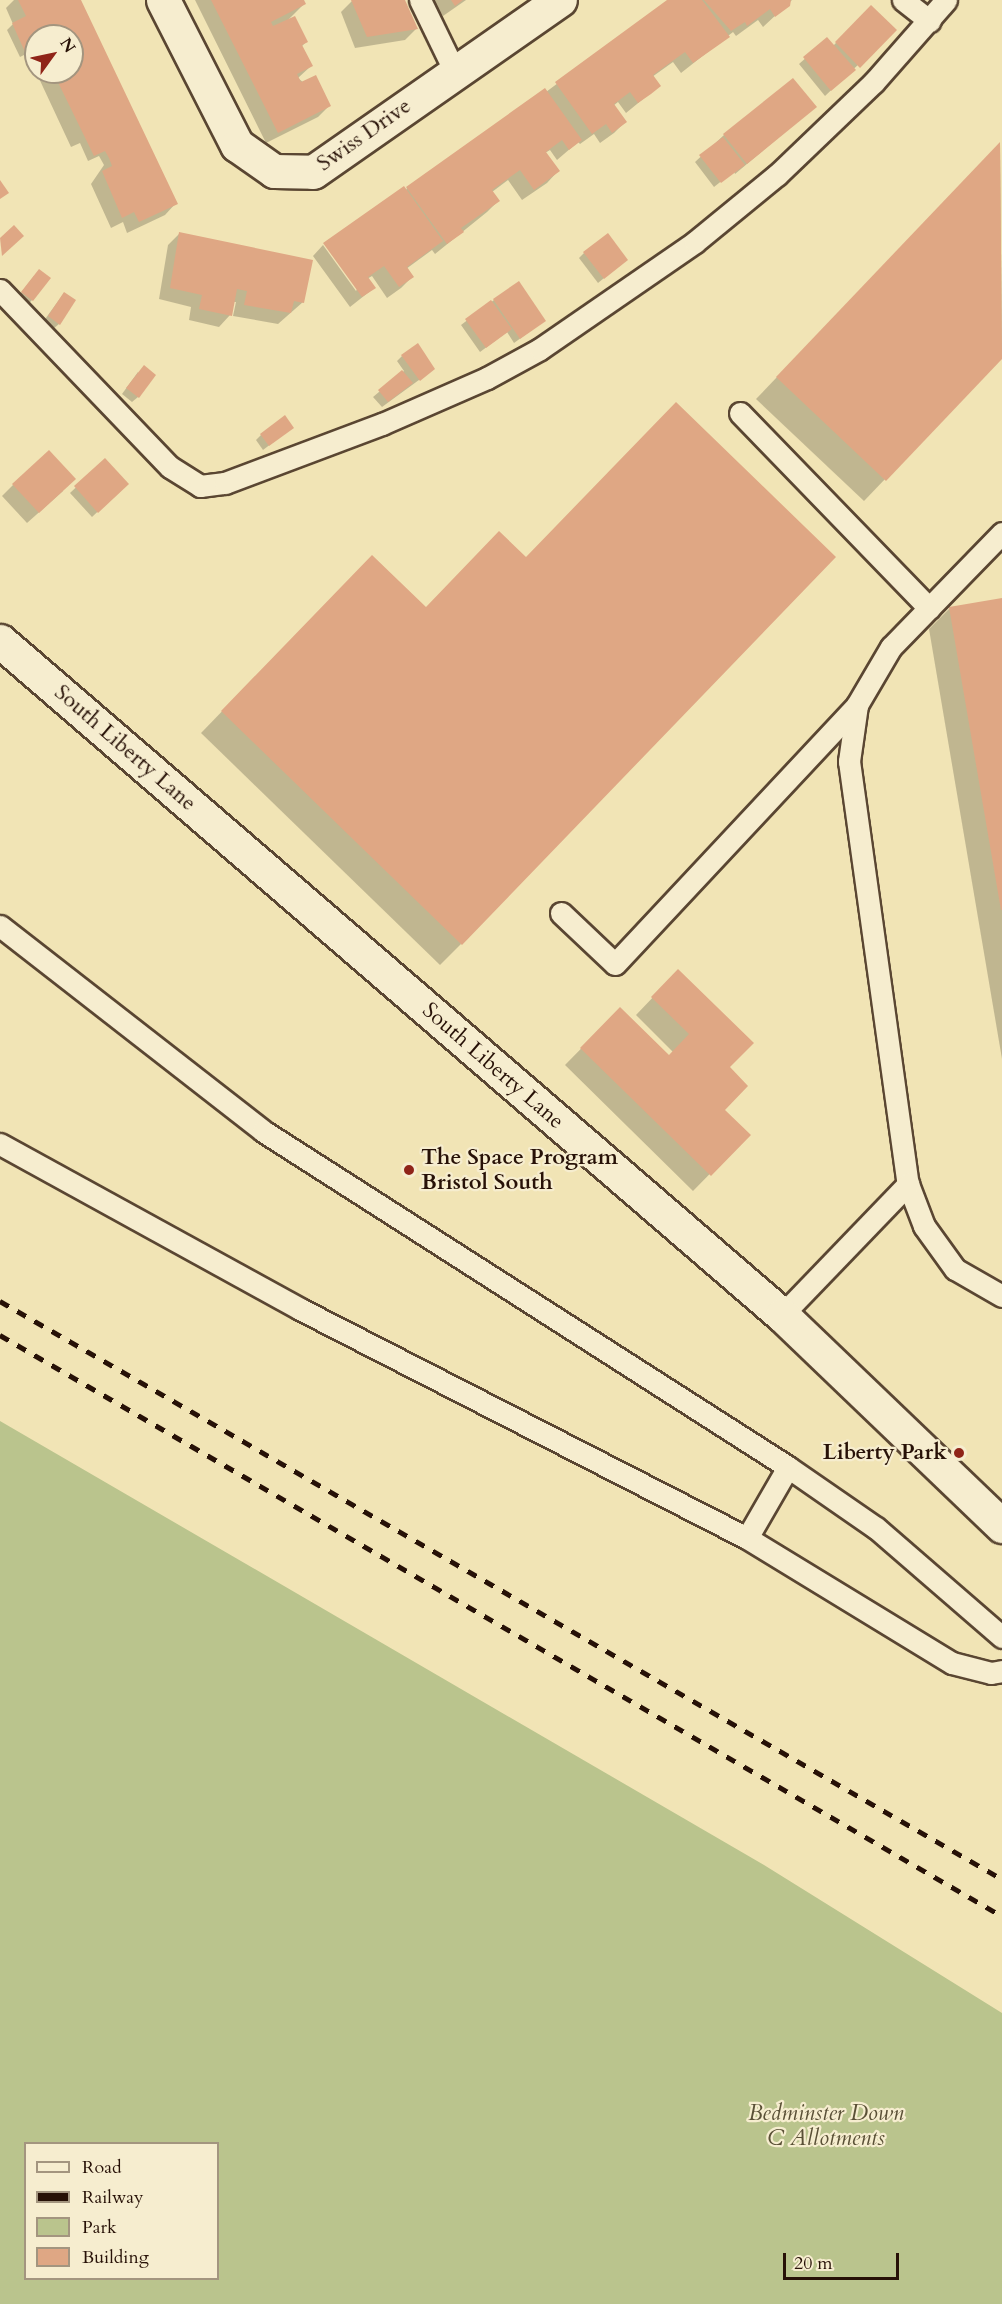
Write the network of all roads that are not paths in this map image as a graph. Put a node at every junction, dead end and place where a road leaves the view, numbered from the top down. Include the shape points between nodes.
1 (163, 0) edge
2 (420, 0) edge
3 (560, 0) edge
4 (903, 0) edge
5 (946, 0) edge
6 (930, 21) junction
7 (455, 72) junction
8 (0, 290) edge
9 (740, 413) dead end
10 (1002, 533) edge
11 (928, 608) junction
12 (0, 641) edge
13 (857, 705) junction
14 (561, 913) dead end
15 (0, 926) edge
16 (0, 1144) edge
17 (908, 1184) junction
18 (1002, 1296) edge
19 (782, 1315) junction
20 (788, 1467) junction
21 (1002, 1526) edge
22 (747, 1538) junction
23 (1002, 1637) edge
24 (1002, 1671) edge

1 - 7 street, Swiss Drive via 237,145 274,171 313,172
2 - 7 lane
3 - 7 street, Swiss Drive
4 - 6 lane
5 - 6 lane
6 - 8 lane via 777,176 695,242 540,349 488,378 382,424 225,483 200,486 170,467
9 - 11 lane
10 - 11 lane
11 - 13 lane via 891,647
12 - 19 street, South Liberty Lane
13 - 14 lane via 615,964
13 - 17 lane via 849,761
15 - 20 lane via 263,1131
16 - 22 lane via 300,1309
17 - 18 lane via 924,1226 955,1269
17 - 19 lane
19 - 21 street, South Liberty Lane
20 - 22 lane
20 - 23 lane via 876,1528
22 - 24 lane via 952,1663

